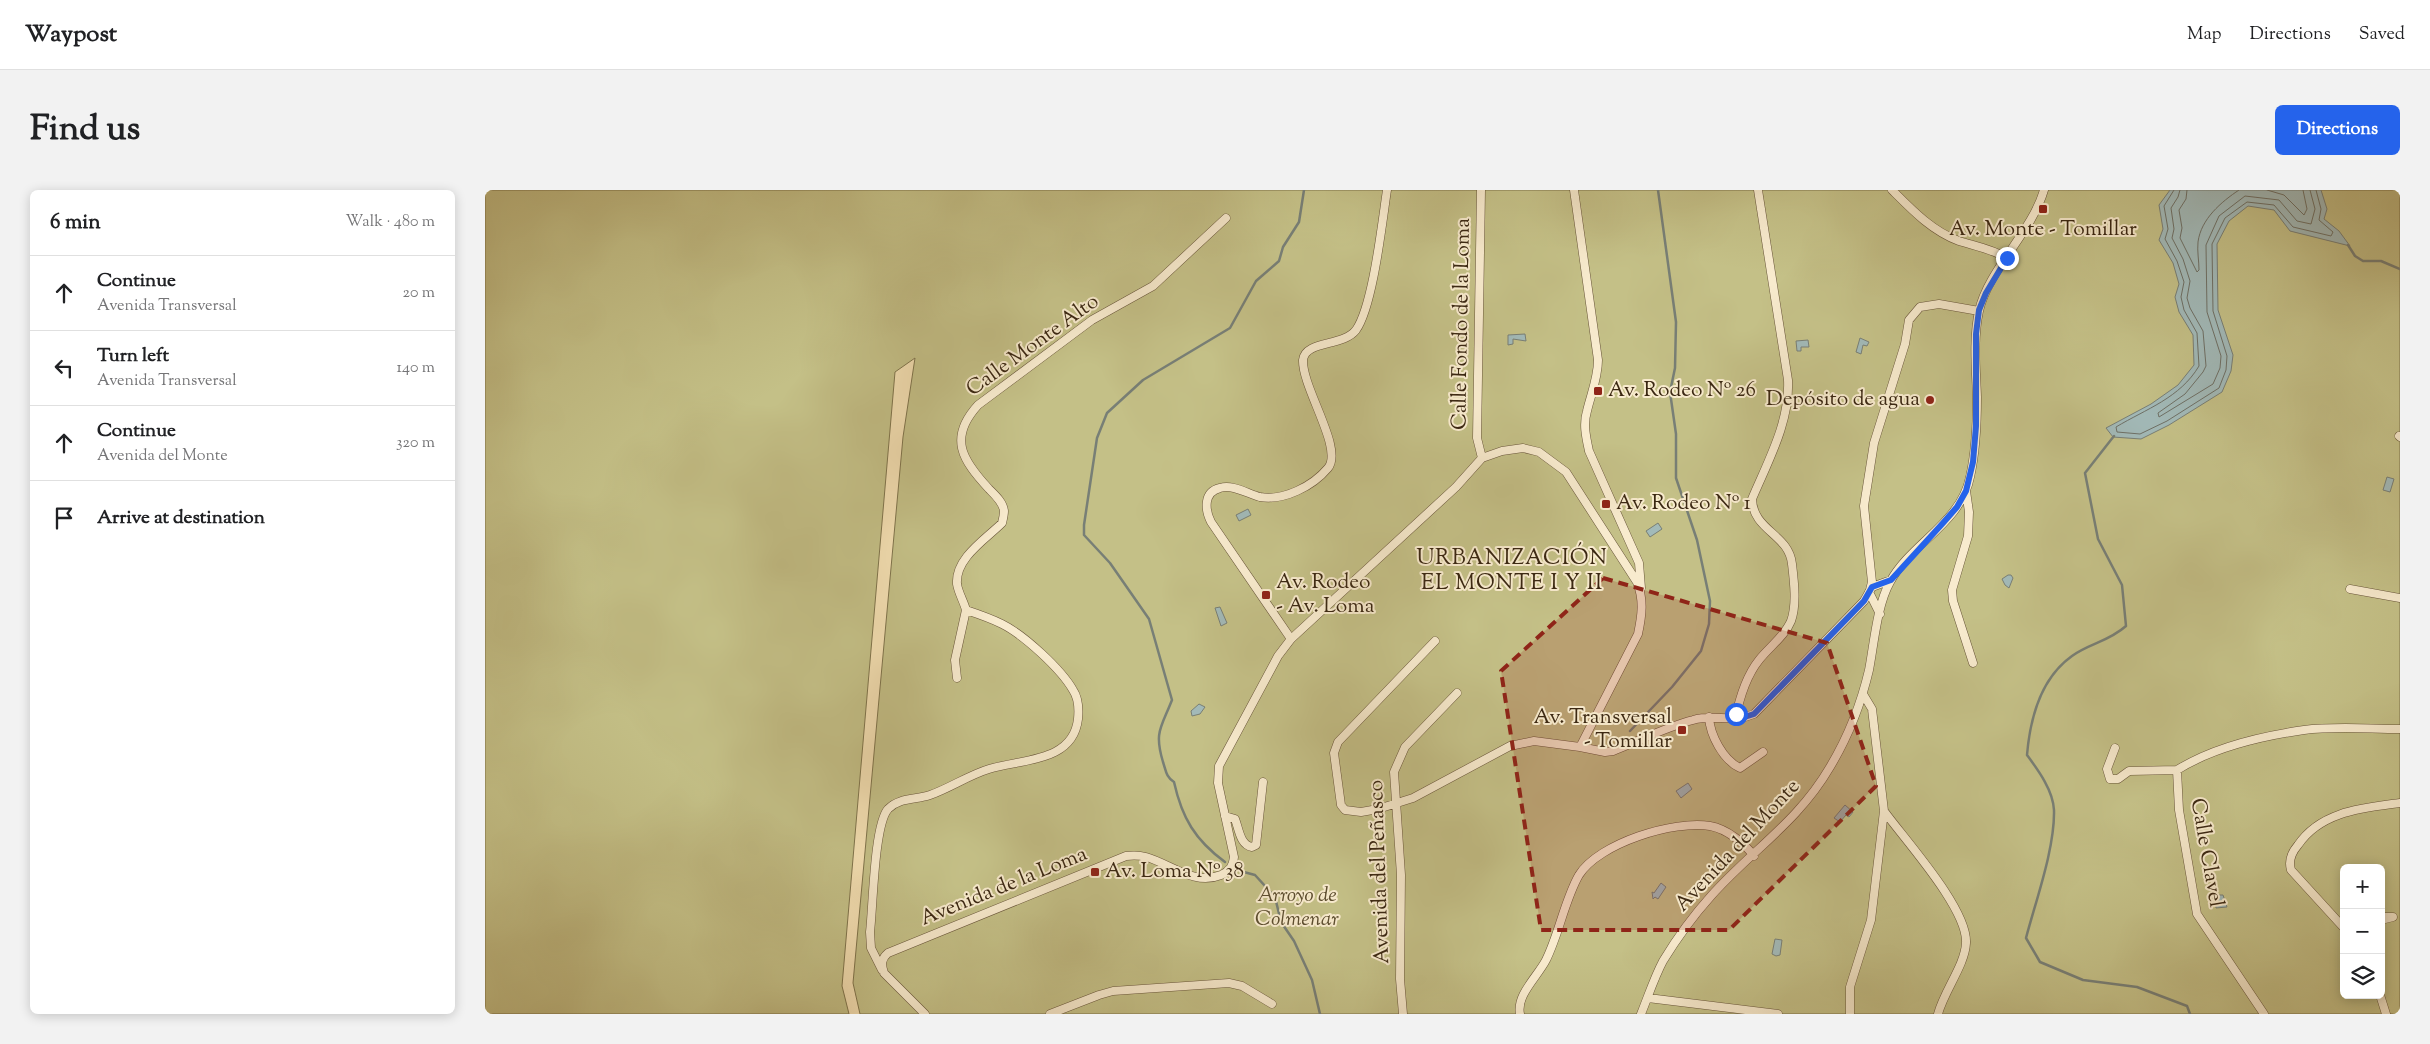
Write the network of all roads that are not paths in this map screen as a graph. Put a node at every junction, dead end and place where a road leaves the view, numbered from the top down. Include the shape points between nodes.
1 (1387, 190) edge
2 (1481, 190) edge
3 (1573, 190) edge
4 (1758, 190) edge
5 (1892, 190) edge
6 (2044, 190) edge
7 (1227, 218) dead end
8 (2007, 258) junction
9 (1979, 310) junction
10 (1482, 458) junction
11 (1966, 491) junction
12 (1957, 507) junction
13 (1969, 512) junction
14 (1634, 553) junction
15 (1628, 568) junction
16 (1891, 580) junction
17 (1875, 584) junction
18 (2349, 589) dead end
19 (1641, 592) junction
20 (1869, 592) junction
21 (1885, 595) junction
22 (2400, 598) edge
23 (1864, 601) junction
24 (1875, 601) junction
25 (966, 610) junction
26 (1880, 615) junction
27 (1291, 639) junction
28 (1435, 641) dead end
29 (1973, 662) dead end
30 (957, 678) dead end
31 (1457, 693) dead end
32 (1863, 694) junction
33 (1709, 717) junction
34 (1735, 720) junction
35 (2400, 729) edge
36 (1580, 746) junction
37 (2115, 748) dead end
38 (1763, 752) dead end
39 (2177, 770) junction
40 (1263, 782) dead end
41 (2400, 803) edge
42 (1395, 804) junction
43 (1884, 811) junction
44 (1225, 816) junction
45 (1754, 856) junction
46 (2340, 918) edge
47 (873, 952) junction
48 (885, 955) junction
49 (884, 973) junction
50 (1648, 998) junction
51 (2381, 999) edge
52 (1272, 1004) dead end
53 (925, 1014) edge
54 (1050, 1014) edge
55 (1403, 1014) edge
56 (1520, 1014) edge
57 (1641, 1014) edge
58 (1778, 1014) edge
59 (1850, 1014) edge
60 (1938, 1014) edge
61 (2264, 1014) edge
62 (2386, 1014) edge

1 - 27 street via 1367,305 1357,329 1349,338 1305,352 1303,361 1310,394 1332,448 1333,458 1329,467 1313,483 1278,496 1261,497 1229,487 1219,488 1207,501 1211,522
2 - 10 street, Calle Fondo de la Loma via 1477,438
3 - 14 street via 1598,360 1596,382 1586,412 1585,432 1589,451
4 - 34 street via 1789,380 1789,400 1786,416 1752,498 1752,510 1759,522 1790,552 1793,610 1784,632 1751,673
5 - 8 street via 1916,215 1938,230
6 - 8 street, Avenida del Monte via 2039,206
7 - 25 street, Calle Monte Alto via 1153,286 1091,320 978,405 966,418 961,448 1004,510 1002,523 965,558 958,572 957,584
8 - 9 street, Avenida del Monte
9 - 11 street, Avenida del Monte via 1976,426 1973,462
9 - 17 street via 1939,304 1921,307 1909,320 1905,344 1874,443 1864,506
10 - 15 street via 1523,448 1539,452 1553,461 1566,472 1581,493
10 - 27 street, Avenida de la Loma via 1456,487
11 - 12 street, Avenida del Monte
11 - 13 street
12 - 13 street
12 - 16 street, Avenida del Monte
13 - 29 street via 1968,536 1952,590
14 - 15 street via 1635,560
14 - 19 street via 1642,580
15 - 19 street
16 - 17 street, Avenida del Monte
16 - 21 street, Avenida del Monte
17 - 20 street
17 - 21 street via 1883,588
18 - 22 street
19 - 36 street via 1642,615 1638,634
20 - 23 street
20 - 24 street
21 - 24 street via 1880,601
21 - 26 street, Avenida del Monte
23 - 24 street
23 - 34 street via 1754,714
24 - 26 street
25 - 30 street via 955,660
25 - 47 street via 1017,633 1067,680 1077,700 1077,723 1073,736 1049,756 989,769 929,796 896,803 888,810 880,831 870,932
26 - 32 street, Avenida del Monte
27 - 44 street, Avenida de la Loma via 1278,656 1219,766 1218,783
28 - 42 street via 1338,742 1334,753 1343,809 1361,812
31 - 42 street, Avenida del Peñasco via 1405,747 1394,772
32 - 43 street via 1872,710
32 - 45 street, Avenida del Monte via 1841,747 1821,783 1803,807
33 - 34 street
33 - 36 street via 1692,720 1613,751
33 - 38 street via 1709,726 1734,765 1745,767
35 - 39 street via 2305,730 2205,755
36 - 42 street via 1534,741 1510,746 1413,798
37 - 39 street via 2107,769 2110,779 2118,779 2129,771
39 - 61 street, Calle Clavel via 2179,810 2197,914
40 - 44 street, Avenida de la Loma via 1256,845 1252,848 1247,846 1235,819
41 - 46 street via 2328,817 2301,839 2294,850 2291,870
42 - 55 street, Avenida del Peñasco via 1401,875
43 - 59 street via 1871,920 1850,987
43 - 60 street via 1951,901 1963,926 1966,943 1963,956
44 - 48 street, Avenida de la Loma via 1234,857 1233,866 1224,874 1197,878 1145,856 1126,856
45 - 50 street, Avenida del Monte via 1713,894 1687,926 1662,963
45 - 56 street via 1746,846 1723,831 1698,825 1661,830 1606,852 1591,862 1579,876 1545,962 1521,1001
47 - 48 street
47 - 49 street
48 - 49 street via 881,965
49 - 53 street
50 - 57 street, Avenida del Monte
50 - 58 street
51 - 62 street
52 - 54 street via 1242,986 1229,983 1113,992

